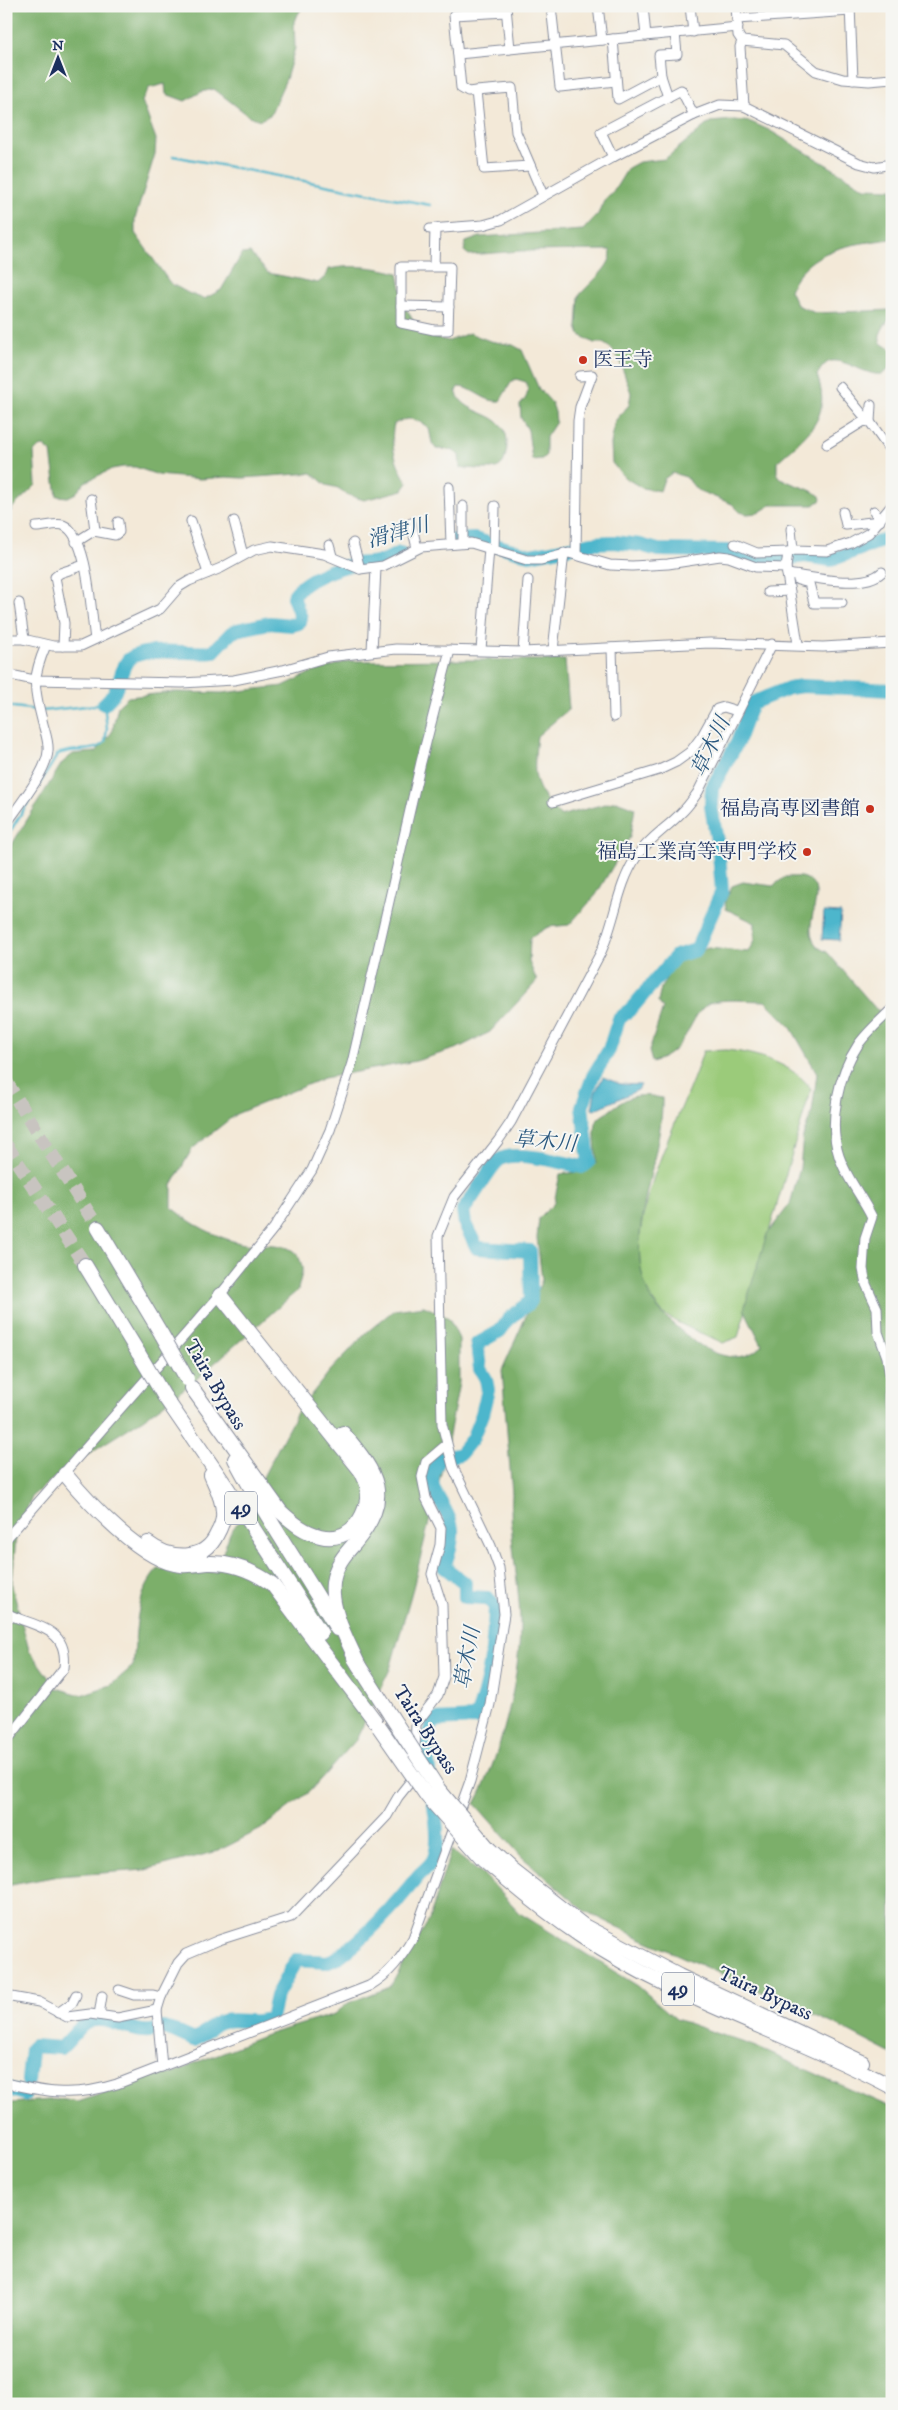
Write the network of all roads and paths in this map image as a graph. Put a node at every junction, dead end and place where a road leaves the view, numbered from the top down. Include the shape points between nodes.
1 (551, 6) edge
2 (598, 6) edge
3 (643, 6) edge
4 (690, 6) edge
5 (736, 6) edge
6 (850, 8) edge
7 (506, 9) edge
8 (737, 23) junction
9 (693, 32) junction
10 (675, 33) junction
11 (646, 36) junction
12 (613, 39) junction
13 (602, 40) junction
14 (742, 41) junction
15 (556, 45) junction
16 (510, 49) junction
17 (458, 54) junction
18 (661, 76) junction
19 (892, 79) edge
20 (854, 80) junction
21 (616, 81) junction
22 (476, 91) junction
23 (668, 97) junction
24 (744, 106) junction
25 (694, 115) junction
26 (613, 157) junction
27 (892, 164) edge
28 (530, 166) junction
29 (543, 195) junction
30 (434, 267) junction
31 (401, 306) junction
32 (449, 307) junction
33 (580, 376) dead end
34 (840, 387) dead end
35 (872, 405) dead end
36 (869, 421) junction
37 (827, 444) dead end
38 (892, 453) edge
39 (449, 487) dead end
40 (91, 499) dead end
41 (892, 505) edge
42 (463, 506) dead end
43 (495, 506) dead end
44 (843, 512) dead end
45 (874, 512) dead end
46 (191, 521) dead end
47 (234, 521) dead end
48 (880, 521) junction
49 (118, 522) dead end
50 (411, 523) dead end
51 (36, 528) dead end
52 (791, 529) dead end
53 (94, 531) junction
54 (76, 542) junction
55 (353, 543) dead end
56 (463, 543) junction
57 (451, 544) junction
58 (735, 544) dead end
59 (329, 545) dead end
60 (417, 548) junction
61 (492, 549) junction
62 (790, 552) junction
63 (564, 554) junction
64 (576, 554) junction
65 (243, 555) junction
66 (332, 556) junction
67 (84, 565) junction
68 (376, 568) junction
69 (360, 569) junction
70 (787, 572) junction
71 (882, 572) dead end
72 (208, 573) junction
73 (528, 580) dead end
74 (790, 591) junction
75 (768, 592) dead end
76 (19, 603) dead end
77 (842, 603) dead end
78 (6, 639) edge
79 (95, 639) junction
80 (24, 640) junction
81 (892, 643) edge
82 (772, 644) junction
83 (798, 644) junction
84 (46, 645) junction
85 (63, 646) junction
86 (612, 648) junction
87 (450, 650) junction
88 (481, 650) junction
89 (553, 650) junction
90 (372, 651) junction
91 (523, 652) junction
92 (6, 674) edge
93 (35, 680) junction
94 (737, 711) junction
95 (614, 717) dead end
96 (553, 802) dead end
97 (6, 824) edge
98 (892, 1009) edge
99 (98, 1228) tunnel mouth
100 (85, 1265) tunnel mouth
101 (220, 1295) junction
102 (190, 1383) junction
103 (892, 1390) edge
104 (184, 1424) junction
105 (447, 1447) junction
106 (65, 1474) junction
107 (6, 1539) edge
108 (6, 1613) edge
109 (359, 1666) junction
110 (377, 1724) junction
111 (6, 1742) edge
112 (486, 1854) junction
113 (119, 1990) dead end
114 (6, 1996) edge
115 (76, 1996) dead end
116 (102, 1996) dead end
117 (161, 1997) junction
118 (157, 2010) junction
119 (99, 2015) junction
120 (59, 2018) junction
121 (162, 2067) junction
122 (892, 2076) edge
123 (6, 2083) edge
124 (892, 2087) edge

1 - 15 street
2 - 13 street
3 - 11 street
4 - 9 street
5 - 8 street
6 - 8 street
6 - 20 street
7 - 16 street
7 - 17 street via 454,16
8 - 9 street
8 - 14 street
9 - 10 street
10 - 11 street
10 - 18 street via 677,54 659,55
11 - 12 street
12 - 13 street
12 - 21 street
13 - 15 street
14 - 20 street via 784,44 816,71
14 - 24 street
15 - 16 street
15 - 21 street via 560,87
16 - 17 street
17 - 22 street via 461,88 468,92
18 - 21 street via 618,99
18 - 23 street
19 - 20 street
22 - 28 street via 512,88 516,132
22 - 28 street via 484,169
23 - 25 street via 681,90
23 - 26 street via 600,132
24 - 25 street via 720,105
24 - 27 street via 858,163 874,167
25 - 26 street
26 - 29 street
28 - 29 street
29 - 30 street via 493,223 433,228
30 - 31 street via 401,267
30 - 32 street via 450,267
31 - 32 street
31 - 32 street via 402,323 434,330 448,330
33 - 64 street via 592,375 580,407
34 - 36 street
35 - 36 street
36 - 37 street
36 - 38 street
39 - 57 street
40 - 53 street
41 - 48 street
42 - 56 street
43 - 61 street
44 - 48 street via 846,525
45 - 48 street
46 - 72 street
47 - 65 street
48 - 62 street via 869,533 851,543 827,551
49 - 53 street via 119,532 115,535
50 - 60 street
51 - 54 street via 64,526
52 - 62 street
53 - 54 street
54 - 67 street
55 - 69 street
56 - 57 street
56 - 61 street
57 - 60 street
58 - 62 street via 757,553
59 - 66 street
60 - 68 street
61 - 63 street via 512,557 535,560
61 - 88 street
62 - 70 street
63 - 64 street
63 - 89 street
64 - 70 street via 610,565 660,565 720,556
65 - 66 street via 279,546
65 - 72 street
66 - 69 street
67 - 79 street
67 - 85 street via 55,577 64,623
68 - 69 street
68 - 90 street
70 - 71 street via 833,581 869,580
70 - 74 street
70 - 77 street via 810,582 814,603
72 - 79 street via 179,587 160,609
73 - 91 street
74 - 75 street
74 - 83 street
76 - 80 street
78 - 80 street
79 - 85 street via 80,646
80 - 84 street
81 - 83 street via 856,646
82 - 83 street
82 - 86 street
82 - 94 street
84 - 85 street
84 - 93 street
86 - 89 street
86 - 95 street
87 - 88 street
87 - 90 street
87 - 101 street via 352,1063 330,1130 312,1170 292,1201
88 - 91 street
89 - 91 street
90 - 93 street via 317,659 234,680 182,683
92 - 93 street
93 - 97 street via 47,756
94 - 96 street via 724,707 717,709 690,752 667,767
94 - 105 street via 698,792 681,814 650,840 637,856 626,877 600,954 524,1098 498,1141 454,1197 445,1215 438,1236 437,1253 440,1402
98 - 103 street via 858,1044 852,1056 839,1092 834,1127 844,1170 872,1216 865,1238 863,1269 876,1308 878,1332 887,1357
99 - 102 highway, Taira Bypass / 49, bridge
100 - 104 highway, Taira Bypass / 49, bridge
101 - 102 highway via 361,1471 367,1484 367,1499 358,1524 334,1537 322,1537 296,1526 281,1512
101 - 106 street
101 - 109 highway via 236,1306 364,1457 372,1471 377,1486 377,1506 371,1521 336,1569 333,1584 334,1603
102 - 109 highway, Taira Bypass / 49 via 252,1492 290,1549
104 - 106 highway via 218,1492 223,1512 215,1540 207,1549 192,1556 178,1556 156,1549
104 - 110 highway, Taira Bypass / 49 via 344,1667
105 - 117 street via 426,1462 422,1477 426,1498 441,1528 432,1574 442,1605 444,1678 438,1695 416,1724 410,1782 387,1816 301,1910 283,1921 219,1940 186,1954
105 - 121 street via 499,1568 504,1614 490,1704 470,1781 414,1938 399,1961 384,1977 369,1986
106 - 107 street
106 - 110 highway via 91,1504 160,1561 180,1565 234,1565 255,1572 272,1584
108 - 111 street via 56,1635 65,1657 64,1668
109 - 112 highway, Taira Bypass / 49, bridge via 439,1790
110 - 112 highway, Taira Bypass / 49, bridge via 427,1796
112 - 122 highway, Taira Bypass / 49 via 511,1869 584,1926 679,1976
112 - 124 highway, Taira Bypass / 49 via 526,1895 582,1937 685,1992
113 - 117 street
114 - 120 street via 39,2002
115 - 120 street
116 - 119 street
117 - 118 street
118 - 119 street via 121,2017
118 - 121 street
119 - 120 street
121 - 123 street via 86,2092 58,2093

